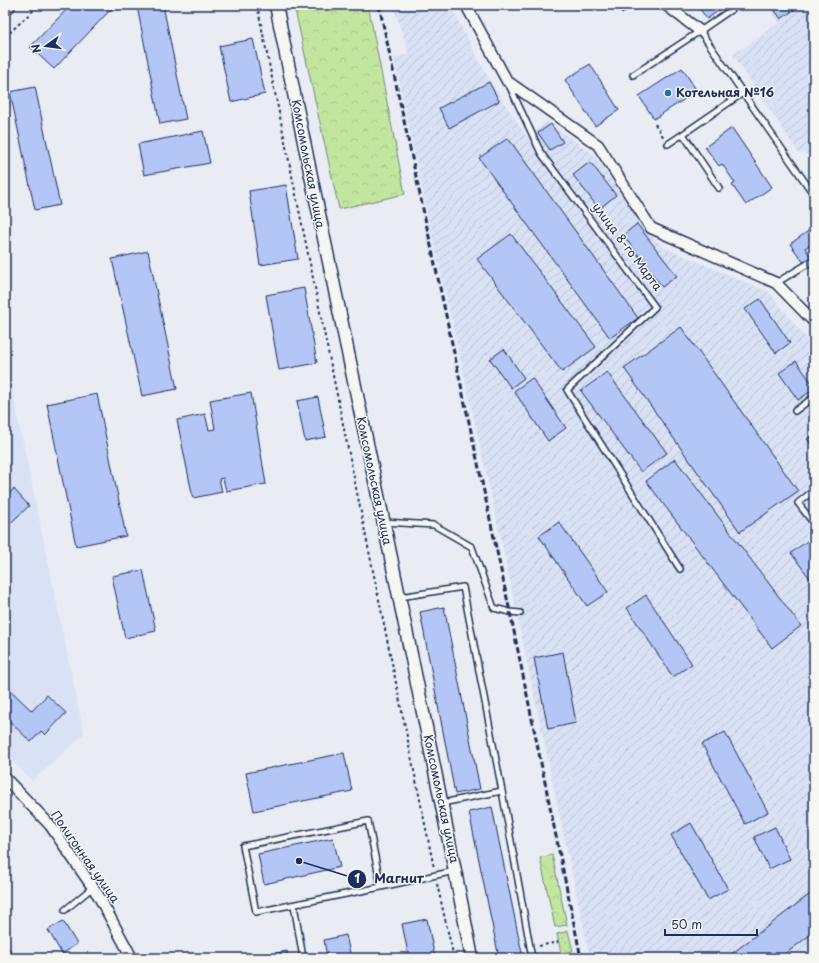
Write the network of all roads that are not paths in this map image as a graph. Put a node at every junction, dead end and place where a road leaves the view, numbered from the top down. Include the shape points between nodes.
1 (8, 5) edge
2 (276, 5) edge
3 (466, 5) edge
4 (666, 5) edge
5 (738, 5) edge
6 (5, 8) edge
7 (700, 31) junction
8 (633, 75) dead end
9 (507, 81) junction
10 (743, 93) junction
11 (682, 134) junction
12 (668, 144) road end
13 (719, 188) dead end
14 (812, 188) edge
15 (814, 195) edge
16 (814, 260) edge
17 (776, 283) junction
18 (814, 322) edge
19 (814, 396) edge
20 (795, 411) dead end
21 (814, 490) edge
22 (383, 522) junction
23 (814, 524) edge
24 (680, 569) dead end
25 (399, 598) junction
26 (520, 613) dead end
27 (5, 778) edge
28 (502, 791) junction
29 (442, 803) junction
30 (456, 871) junction
31 (93, 887) junction
32 (381, 887) junction
33 (294, 905) junction
34 (65, 910) dead end
35 (132, 958) edge
36 (303, 958) edge
37 (472, 958) edge
38 (532, 958) edge

1 - 6 main road
2 - 22 street, Комсомольская улица
3 - 9 street, улица 8-го Марта
4 - 7 street
5 - 7 lane
7 - 8 lane
7 - 10 lane
9 - 17 street, улица 8-го Марта via 598,145 650,228
9 - 24 lane, улица 8-го Марта via 541,153 655,307 567,390
10 - 11 lane
10 - 14 lane
11 - 12 lane
11 - 13 lane
14 - 15 lane
16 - 17 lane
17 - 18 street, улица 8-го Марта
19 - 20 lane
21 - 23 lane via 798,503
22 - 25 street, Комсомольская улица
22 - 26 lane via 434,526 472,547 494,608
25 - 28 lane via 463,587
25 - 29 street, Комсомольская улица
27 - 31 street, Полигонная улица via 50,825
28 - 29 lane
28 - 38 lane
29 - 30 street, Комсомольская улица
30 - 32 lane
30 - 37 street, Комсомольская улица
31 - 34 lane
31 - 35 street, Полигонная улица
32 - 33 lane
32 - 33 lane via 368,821 243,846 256,912
33 - 36 lane

